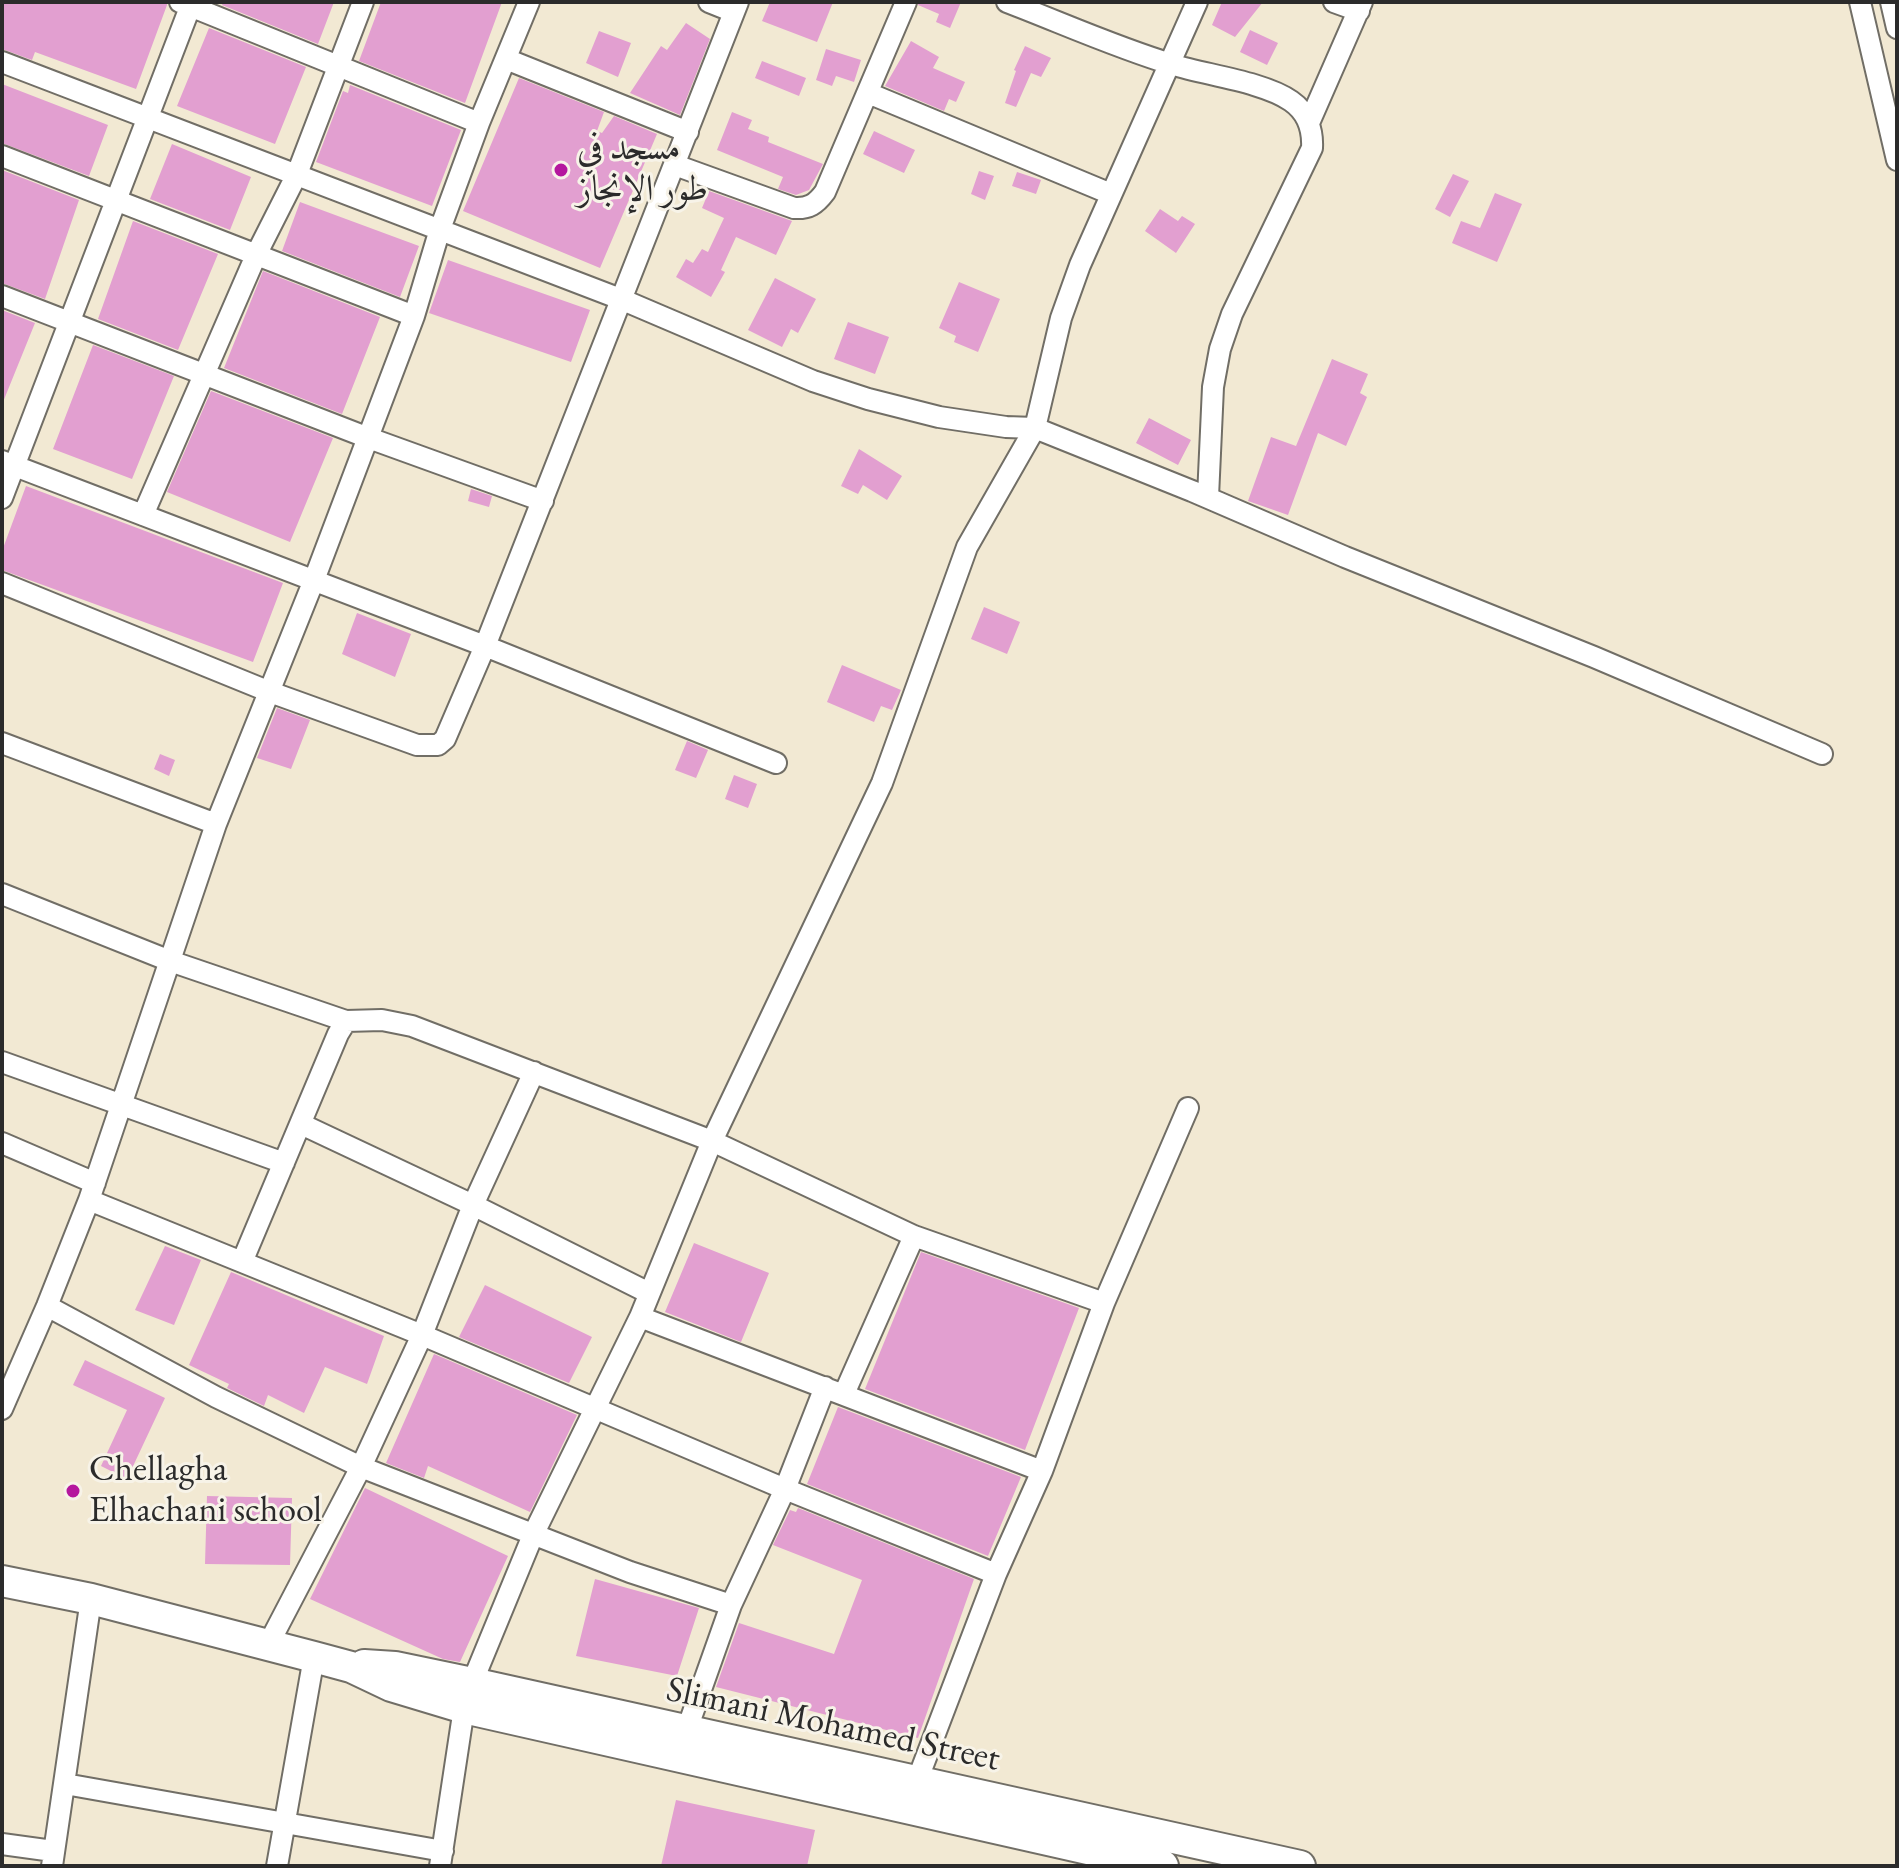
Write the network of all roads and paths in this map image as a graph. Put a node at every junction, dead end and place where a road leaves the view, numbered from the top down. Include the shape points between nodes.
1 (363, 2) edge
2 (529, 2) edge
3 (709, 2) edge
4 (906, 2) edge
5 (1007, 2) edge
6 (1197, 2) edge
7 (1334, 2) edge
8 (1860, 2) edge
9 (1891, 2) edge
10 (188, 3) edge
11 (1360, 6) edge
12 (736, 7) edge
13 (1050, 10) edge
14 (1897, 28) edge
15 (506, 59) junction
16 (2, 62) edge
17 (1171, 64) junction
18 (338, 67) junction
19 (868, 93) junction
20 (148, 117) junction
21 (479, 123) junction
22 (1309, 123) junction
23 (688, 132) junction
24 (2, 156) edge
25 (1897, 160) edge
26 (675, 165) junction
27 (297, 174) junction
28 (1111, 194) junction
29 (116, 200) junction
30 (440, 229) junction
31 (257, 253) junction
32 (2, 296) edge
33 (623, 300) junction
34 (414, 316) junction
35 (69, 323) junction
36 (204, 373) junction
37 (1035, 428) junction
38 (366, 437) junction
39 (8, 463) edge
40 (1208, 497) junction
41 (2, 498) edge
42 (543, 501) junction
43 (143, 515) junction
44 (314, 580) junction
45 (2, 583) edge
46 (485, 646) junction
47 (270, 692) junction
48 (2, 743) edge
49 (1822, 754) dead end
50 (776, 763) dead end
51 (216, 824) junction
52 (2, 894) edge
53 (170, 961) junction
54 (346, 1021) junction
55 (2, 1062) edge
56 (534, 1072) junction
57 (120, 1103) junction
58 (1188, 1108) dead end
59 (301, 1124) junction
60 (712, 1141) junction
61 (2, 1143) edge
62 (284, 1163) junction
63 (92, 1191) junction
64 (473, 1205) junction
65 (914, 1236) junction
66 (242, 1262) junction
67 (649, 1293) junction
68 (1104, 1303) junction
69 (47, 1306) junction
70 (640, 1317) junction
71 (422, 1335) junction
72 (834, 1390) junction
73 (2, 1409) edge
74 (597, 1409) junction
75 (361, 1467) junction
76 (1042, 1471) junction
77 (785, 1489) junction
78 (533, 1535) junction
79 (996, 1574) junction
80 (2, 1581) edge
81 (91, 1599) junction
82 (731, 1605) junction
83 (268, 1645) junction
84 (314, 1657) junction
85 (468, 1696) junction
86 (686, 1732) junction
87 (917, 1781) junction
88 (65, 1784) junction
89 (285, 1822) junction
90 (2, 1844) edge
91 (52, 1858) edge
92 (442, 1858) edge
93 (277, 1866) edge
94 (1163, 1866) edge
95 (1300, 1866) edge

1 - 18 street
2 - 15 street
3 - 12 street
4 - 19 street
5 - 13 street
6 - 17 street
7 - 11 street
8 - 25 street
9 - 14 street
10 - 18 street
10 - 20 street
11 - 22 street
12 - 23 street
13 - 17 street
15 - 21 street
15 - 23 street
16 - 20 street
17 - 22 street via 1276,93 1301,109
17 - 28 street
18 - 21 street
18 - 27 street
19 - 26 street via 825,192 806,209
19 - 28 street
20 - 27 street
20 - 29 street
21 - 30 street
22 - 40 street via 1312,148 1220,349
23 - 26 street
24 - 29 street
26 - 33 street
27 - 30 street
27 - 31 street
28 - 37 street via 1061,318
29 - 31 street
29 - 35 street
30 - 33 street
30 - 34 street
31 - 34 street
31 - 36 street
32 - 35 street
33 - 37 street via 760,360 868,399 972,423
33 - 42 street
34 - 38 street
35 - 36 street
35 - 39 street
36 - 38 street
36 - 43 street
37 - 40 street
37 - 60 street via 967,547 882,783
38 - 42 street
38 - 44 street
39 - 41 street
39 - 43 street
40 - 49 street
42 - 46 street
43 - 44 street
44 - 46 street
44 - 47 street
45 - 47 street
46 - 47 street via 438,745 417,745
46 - 50 street
47 - 51 street
48 - 51 street
51 - 53 street
52 - 53 street
53 - 54 street
53 - 57 street
54 - 56 street via 412,1026
54 - 59 street
55 - 57 street
56 - 60 street
56 - 64 street
57 - 62 street
57 - 63 street
58 - 68 street
59 - 62 street
59 - 64 street
60 - 65 street
60 - 67 street
61 - 63 street
62 - 66 street
63 - 66 street
63 - 69 street
64 - 67 street
64 - 71 street
65 - 68 street
65 - 72 street
66 - 71 street
67 - 70 street
68 - 76 street
69 - 73 street
69 - 75 street
70 - 72 street
70 - 74 street
71 - 74 street
71 - 75 street
72 - 76 street
72 - 77 street
74 - 77 street
74 - 78 street
75 - 78 street
75 - 83 street
76 - 79 street
77 - 79 street
77 - 82 street
78 - 82 street
78 - 85 street
79 - 87 street
80 - 81 street, Slimani Mohamed Street
81 - 83 street, Slimani Mohamed Street
81 - 88 street
82 - 86 street
83 - 84 street, Slimani Mohamed Street
84 - 85 street, Slimani Mohamed Street via 351,1667 383,1665
84 - 89 street
85 - 86 street, Slimani Mohamed Street
85 - 92 street
85 - 94 street, Slimani Mohamed Street
86 - 87 street, Slimani Mohamed Street
87 - 95 street, Slimani Mohamed Street
88 - 89 street
88 - 91 street
89 - 92 street
89 - 93 street
90 - 91 street

